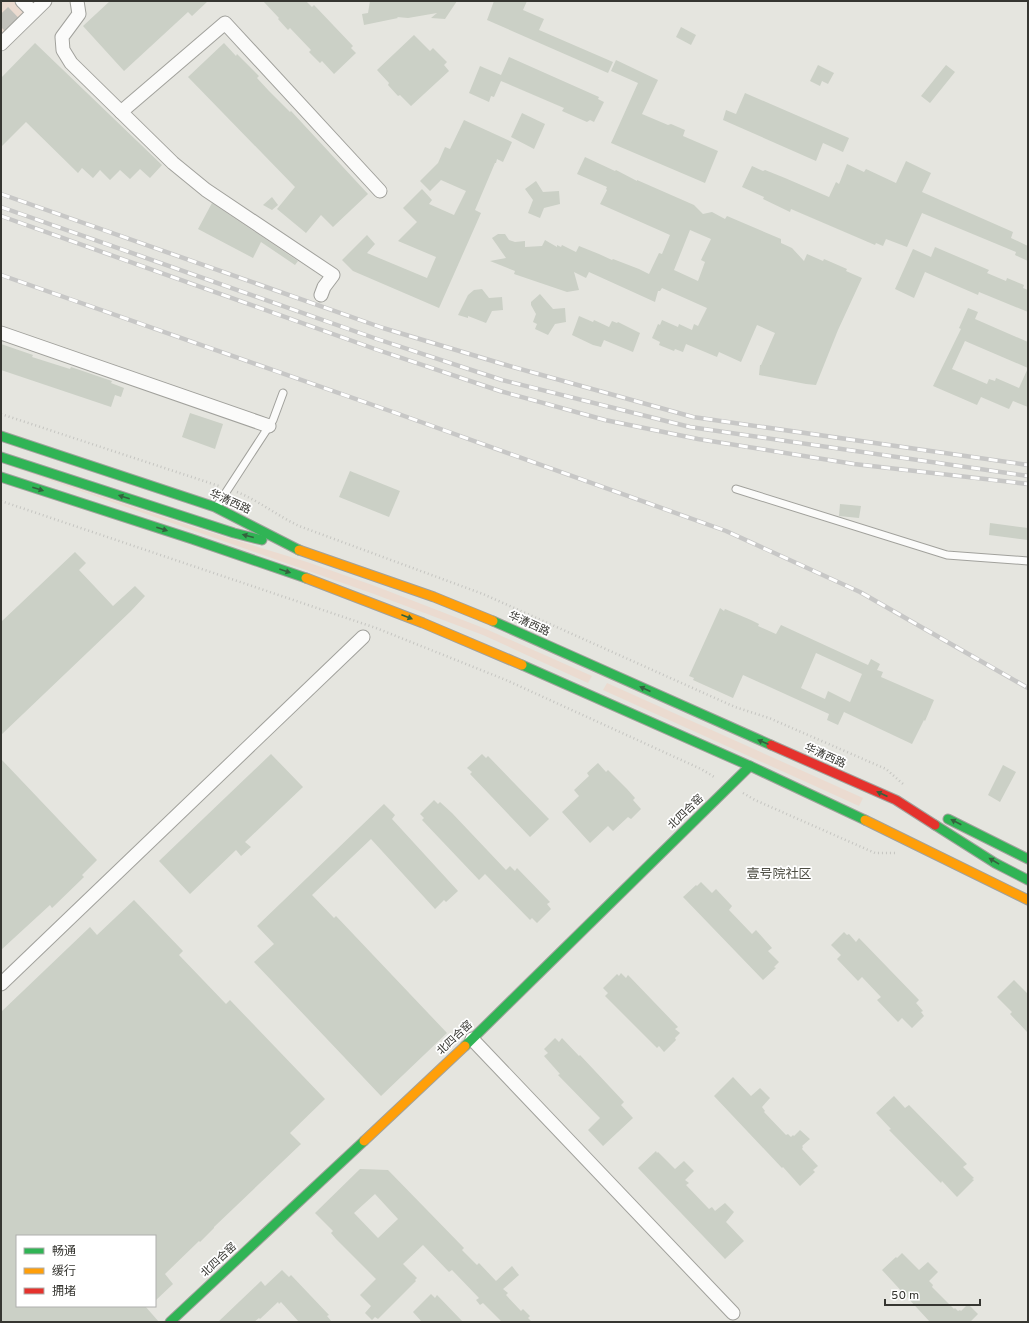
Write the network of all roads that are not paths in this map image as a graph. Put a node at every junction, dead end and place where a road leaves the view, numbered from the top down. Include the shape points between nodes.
1 (22, 1) edge
2 (45, 1) edge
3 (77, 1) edge
4 (33, 12) junction
5 (1, 44) edge
6 (121, 112) junction
7 (380, 191) dead end
8 (321, 295) dead end
9 (1, 332) edge
10 (283, 393) dead end
11 (269, 426) junction
12 (1, 436) edge
13 (1, 457) edge
14 (1, 477) edge
15 (736, 489) dead end
16 (215, 507) junction
17 (299, 550) junction
18 (1028, 561) edge
19 (363, 637) dead end
20 (750, 766) junction
21 (896, 800) junction
22 (930, 812) dead end
23 (942, 816) dead end
24 (886, 830) junction
25 (1028, 859) edge
26 (926, 860) dead end
27 (1028, 880) edge
28 (1028, 900) edge
29 (1, 984) edge
30 (472, 1039) junction
31 (733, 1313) dead end
32 (170, 1322) edge

1 - 4 street
2 - 4 street
3 - 6 street via 79,14 62,36 63,50 72,63
4 - 5 street
6 - 7 street via 225,23
6 - 8 street via 173,163 206,190 332,275
9 - 11 street
10 - 11 lane
11 - 16 lane
12 - 16 main road, 华清西路
17 -> 13 main road via 234,533
14 -> 20 main road via 309,579 507,658
15 - 18 lane via 947,555
16 - 17 main road, 华清西路
21 -> 17 main road, 华清西路 via 500,624
19 - 29 street
20 - 24 main road
20 - 30 main road, 北四合窑
21 - 22 main road
27 -> 21 main road, 华清西路 via 995,863
25 -> 23 main road
24 - 26 main road
24 - 28 main road
30 - 31 street
30 - 32 main road, 北四合窑

